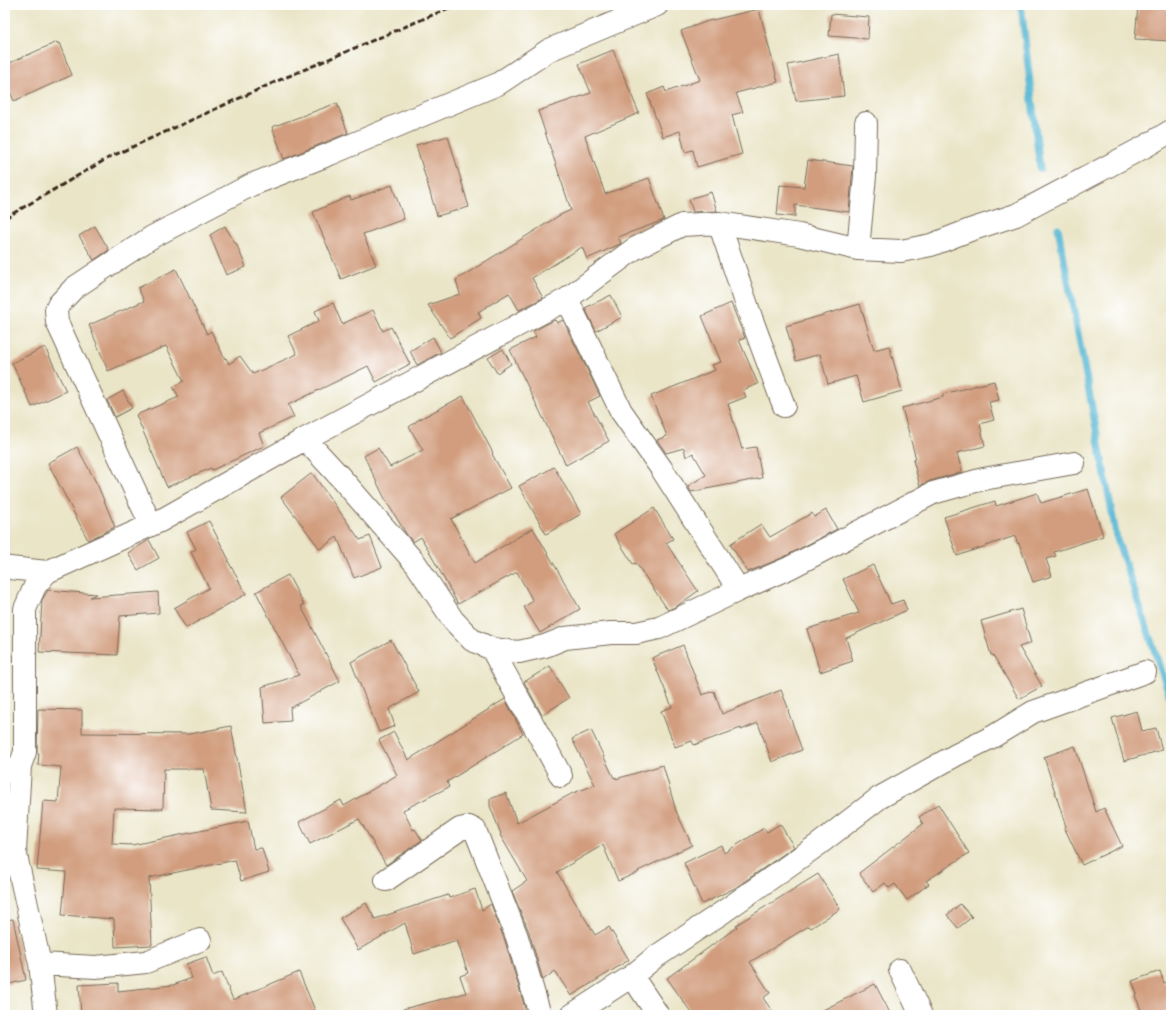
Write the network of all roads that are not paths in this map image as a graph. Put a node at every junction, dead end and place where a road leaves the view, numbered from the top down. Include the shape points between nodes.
1 (657, 5) edge
2 (866, 123) dead end
3 (1171, 131) edge
4 (719, 223) junction
5 (858, 249) junction
6 (567, 299) junction
7 (784, 406) dead end
8 (305, 439) junction
9 (1074, 463) dead end
10 (151, 526) junction
11 (5, 567) edge
12 (46, 572) junction
13 (739, 590) junction
14 (492, 649) junction
15 (1145, 672) dead end
16 (12, 769) edge
17 (561, 776) dead end
18 (386, 880) dead end
19 (200, 940) dead end
20 (40, 964) junction
21 (900, 970) dead end
22 (632, 976) junction
23 (46, 1015) edge
24 (540, 1015) edge
25 (572, 1015) edge
26 (658, 1015) edge
27 (921, 1015) edge

1 - 10 street via 549,50 498,84 251,185 152,237 74,288 64,298 56,310 57,322
2 - 5 street via 866,176
3 - 5 street via 1016,215 931,245 901,251
4 - 5 street via 799,235
4 - 6 street via 682,225 634,249
4 - 7 street
6 - 8 street
6 - 13 street via 621,411 661,468
8 - 10 street
8 - 14 street via 416,564 453,620 472,640
9 - 13 street via 983,479 933,493 789,568
10 - 12 street
11 - 12 street
12 - 16 street via 35,586 25,609 25,752
13 - 14 street via 660,628 565,638 519,652
14 - 17 street
15 - 22 street via 1033,712 994,736 885,794
16 - 20 street via 15,851
18 - 24 street via 460,829 468,827 475,830 517,938
19 - 20 street via 146,962 96,967
20 - 23 street
21 - 27 street
22 - 25 street
22 - 26 street

